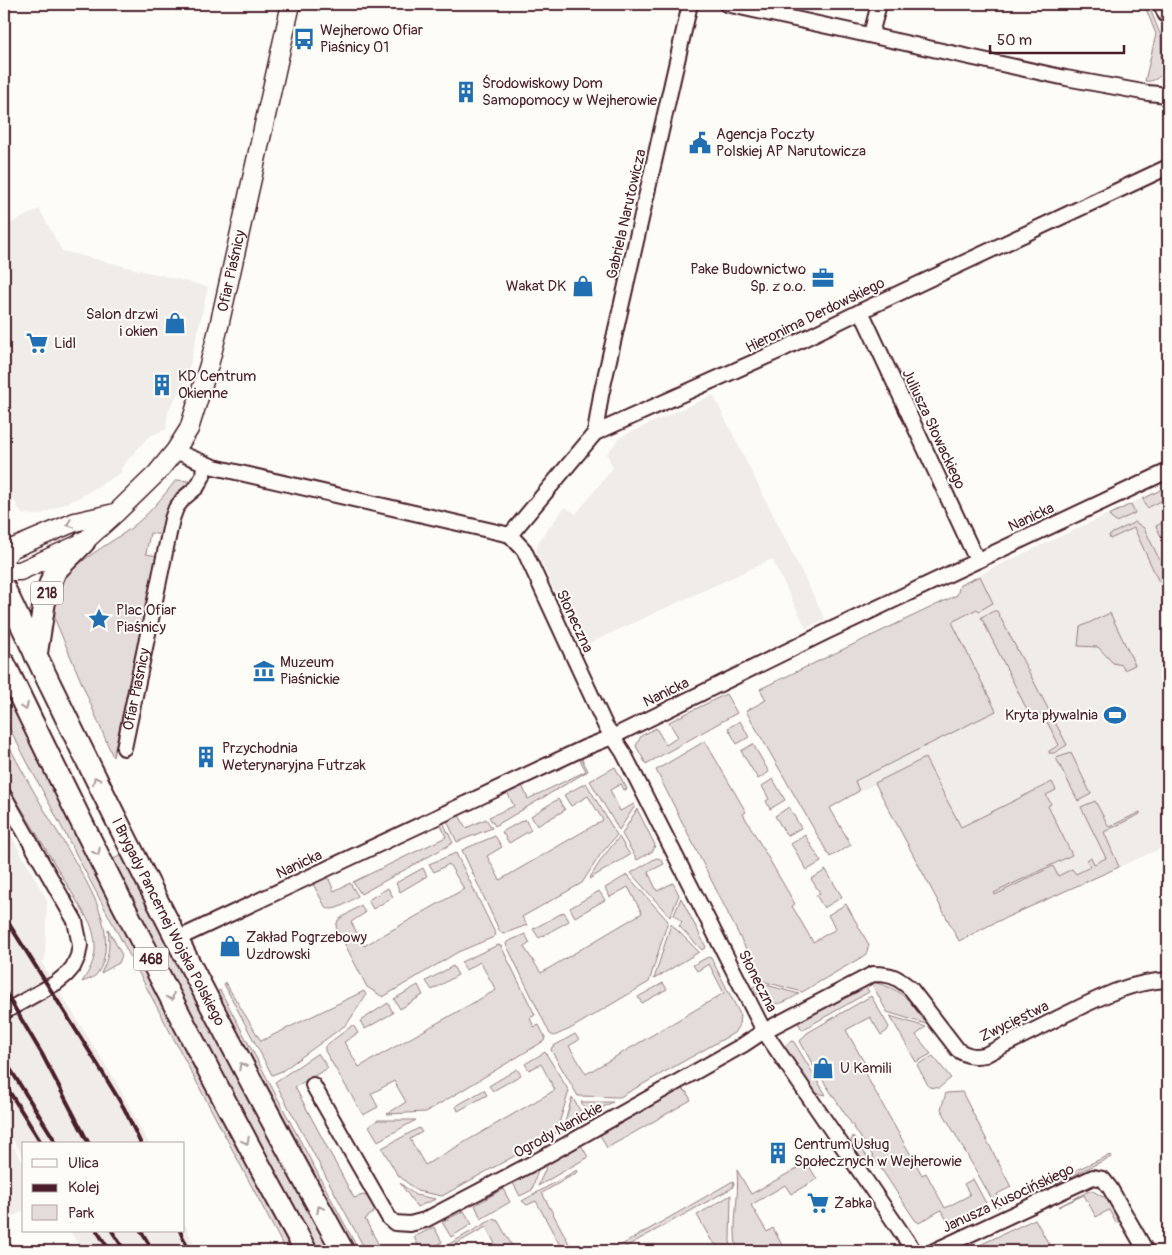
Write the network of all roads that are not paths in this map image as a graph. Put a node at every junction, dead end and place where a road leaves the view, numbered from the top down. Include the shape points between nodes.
1 (291, 4) edge
2 (690, 4) edge
3 (726, 4) edge
4 (879, 4) edge
5 (1164, 4) edge
6 (1168, 13) edge
7 (872, 34) junction
8 (1168, 94) edge
9 (1168, 167) edge
10 (861, 311) junction
11 (595, 433) junction
12 (175, 451) junction
13 (204, 464) junction
14 (1168, 472) edge
15 (118, 512) junction
16 (510, 535) junction
17 (84, 542) junction
18 (4, 559) edge
19 (979, 560) junction
20 (4, 571) edge
21 (4, 588) edge
22 (36, 656) junction
23 (4, 663) edge
24 (612, 737) junction
25 (124, 748) dead end
26 (4, 796) edge
27 (176, 939) junction
28 (873, 974) joint
29 (1168, 980) edge
30 (4, 1012) edge
31 (764, 1030) junction
32 (313, 1085) dead end
33 (306, 1251) edge
34 (344, 1251) edge
35 (914, 1251) edge
36 (934, 1251) edge
37 (1146, 1251) edge

1 - 12 street, Ofiar Piaśnicy / 218 via 210,364 189,429
2 - 11 street, Gabriela Narutowicza
3 - 7 street
4 - 7 street
5 - 6 main road
7 - 8 street via 1082,81
9 - 10 street, Hieronima Derdowskiego
10 - 11 street, Hieronima Derdowskiego
10 - 19 street, Juliusza Słowackiego
11 - 16 street, Hieronima Derdowskiego
12 - 13 street
12 - 15 street, Ofiar Piaśnicy / 218
13 - 16 street
13 - 25 street, Ofiar Piaśnicy via 197,487 180,504 172,519
14 - 19 street, Nanicka
15 - 17 street, Ofiar Piaśnicy / 218
15 -> 18 street via 67,525 11,549
16 - 24 street, Słoneczna via 524,550
17 - 20 street, Ofiar Piaśnicy / 218 via 20,571
17 - 22 main road, 218 via 55,571 45,598
19 - 24 street, Nanicka
21 - 22 main road, I Brygady Pancernej Wojska Polskiego / 468
27 -> 22 main road, I Brygady Pancernej Wojska Polskiego / 468
23 -> 33 main road, 468 via 155,966
24 - 27 street, Nanicka
24 - 31 street, Słoneczna via 623,752
26 - 30 street via 75,921 80,945 78,956 67,974
34 -> 27 main road, I Brygady Pancernej Wojska Polskiego / 468 via 278,1134
28 - 29 street, Zwycięstwa via 890,975 904,983 958,1050 977,1056 1126,987
28 - 31 street, Ogrody Nanickie
31 - 32 street, Ogrody Nanickie via 546,1156 410,1224 395,1223 389,1218
31 - 35 street
36 - 37 street, Janusza Kusocińskiego via 1093,1177 1103,1179 1110,1188

